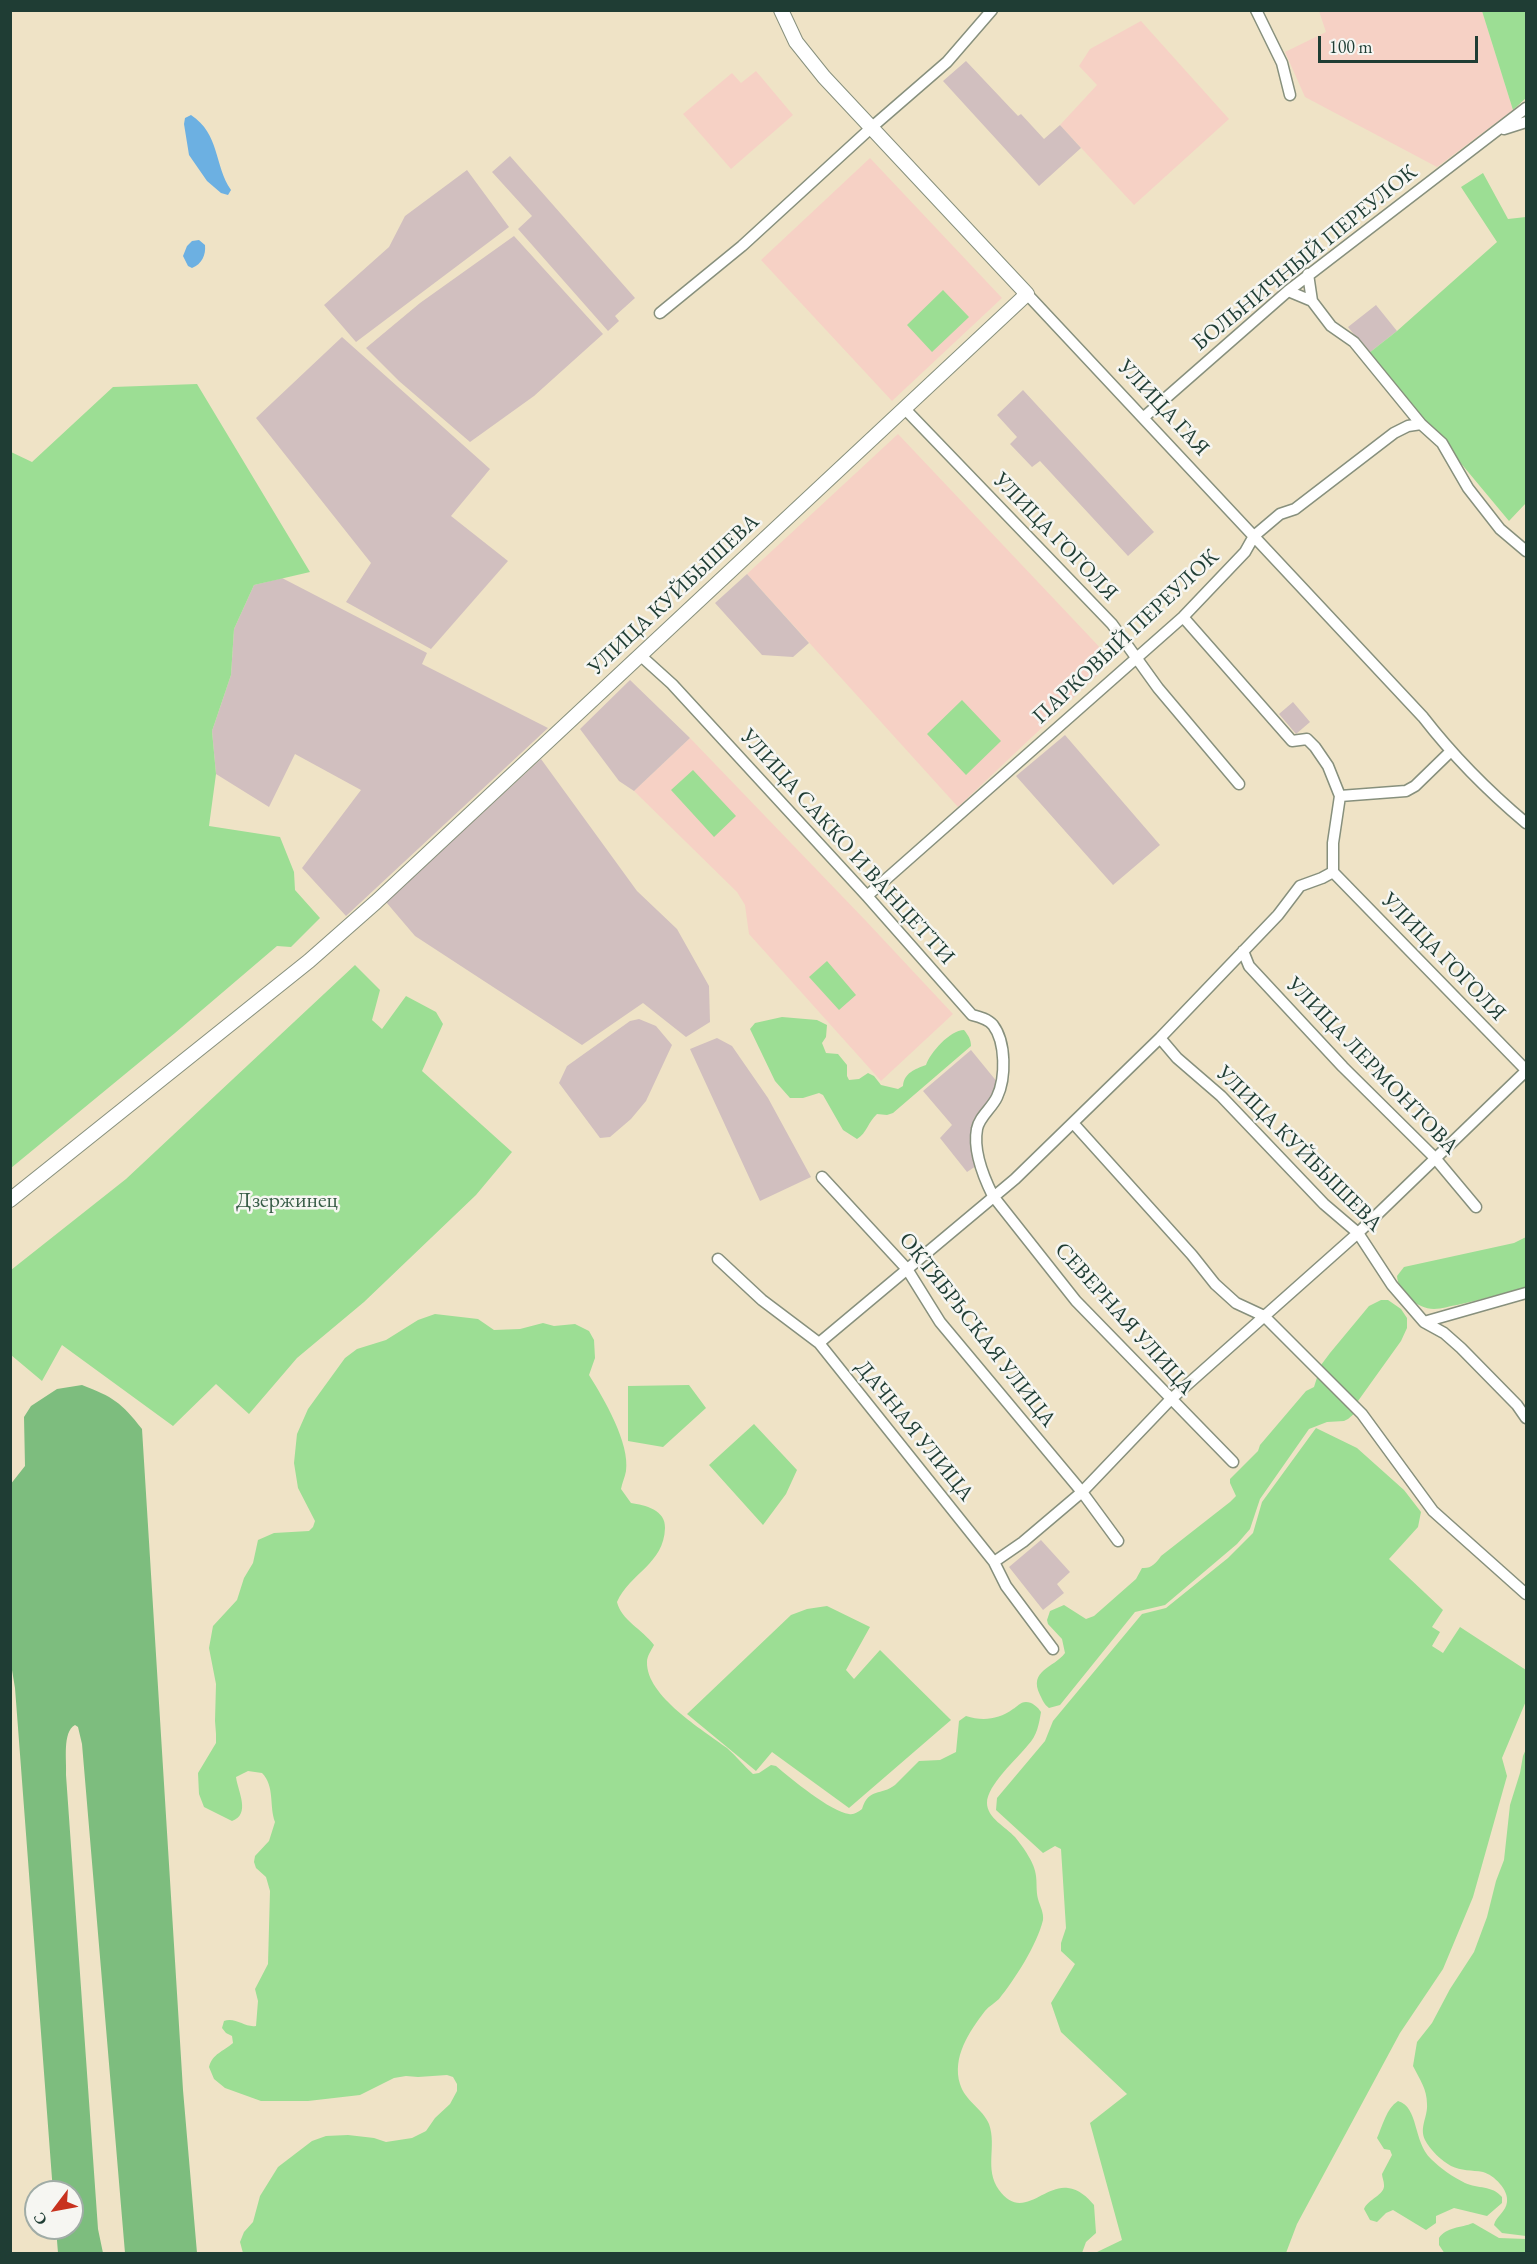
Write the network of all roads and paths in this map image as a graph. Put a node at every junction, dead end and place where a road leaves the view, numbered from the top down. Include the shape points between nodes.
1 (781, 10) edge
2 (992, 10) edge
3 (1256, 10) edge
4 (1290, 95) dead end
5 (1527, 108) edge
6 (1527, 122) edge
7 (872, 127) junction
8 (1495, 132) junction
9 (1308, 274) junction
10 (1288, 291) junction
11 (1027, 294) junction
12 (1312, 301) junction
13 (660, 313) dead end
14 (904, 408) junction
15 (1143, 418) junction
16 (1421, 424) junction
17 (1254, 536) junction
18 (1527, 550) edge
19 (1183, 617) junction
20 (641, 656) junction
21 (1136, 658) junction
22 (1450, 752) junction
23 (1239, 784) dead end
24 (1340, 796) junction
25 (1527, 823) edge
26 (1333, 872) junction
27 (867, 896) junction
28 (1244, 951) junction
29 (1160, 1038) junction
30 (1527, 1070) edge
31 (1004, 1072) joint
32 (1072, 1123) junction
33 (1435, 1158) junction
34 (822, 1177) dead end
35 (993, 1196) junction
36 (10, 1200) edge
37 (1476, 1207) dead end
38 (1358, 1233) junction
39 (718, 1259) dead end
40 (907, 1269) junction
41 (1527, 1293) edge
42 (1264, 1316) junction
43 (1424, 1322) junction
44 (819, 1343) junction
45 (1170, 1400) junction
46 (1527, 1418) edge
47 (1233, 1462) dead end
48 (1082, 1492) junction
49 (1118, 1541) dead end
50 (994, 1562) junction
51 (1527, 1594) edge
52 (1053, 1649) dead end

1 - 7 main road, УЛИЦА ГАЯ via 808,58
2 - 7 street via 947,62
3 - 4 street via 1282,63
5 - 8 street, БОЛЬНИЧНЫЙ ПЕРЕУЛОК
6 - 8 street, БОЛЬНИЧНЫЙ ПЕРЕУЛОК
7 - 11 main road, УЛИЦА ГАЯ
7 - 13 street
8 - 9 street, БОЛЬНИЧНЫЙ ПЕРЕУЛОК
9 - 10 street, БОЛЬНИЧНЫЙ ПЕРЕУЛОК
9 - 12 street
10 - 12 street
10 - 15 street, БОЛЬНИЧНЫЙ ПЕРЕУЛОК
11 - 14 main road, УЛИЦА КУЙБЫШЕВА
11 - 15 street, УЛИЦА ГАЯ
12 - 16 street via 1331,326 1354,342
14 - 20 main road, УЛИЦА КУЙБЫШЕВА
14 - 21 street, УЛИЦА ГОГОЛЯ via 1112,624
15 - 17 street, УЛИЦА ГАЯ
16 - 17 street, ПАРКОВЫЙ ПЕРЕУЛОК via 1394,433
16 - 18 street via 1442,443 1468,488 1500,529
17 - 19 street, ПАРКОВЫЙ ПЕРЕУЛОК via 1245,552
17 - 22 street, УЛИЦА ГАЯ via 1423,717
19 - 21 street, ПАРКОВЫЙ ПЕРЕУЛОК
19 - 24 street via 1292,741 1307,740 1316,747
20 - 27 street, УЛИЦА САККО И ВАНЦЕТТИ via 672,684
20 - 36 main road, УЛИЦА КУЙБЫШЕВА via 309,961
21 - 23 street, УЛИЦА ГОГОЛЯ
21 - 27 street, ПАРКОВЫЙ ПЕРЕУЛОК
22 - 24 street via 1406,791
22 - 25 street, УЛИЦА ГАЯ
24 - 26 street
26 - 28 street via 1300,886
26 - 30 street, УЛИЦА ГОГОЛЯ
27 - 31 street, УЛИЦА САККО И ВАНЦЕТТИ via 972,1015 993,1025
28 - 29 street
28 - 33 street, УЛИЦА ЛЕРМОНТОВА via 1249,966
29 - 32 street
29 - 38 street, УЛИЦА КУЙБЫШЕВА via 1324,1204
30 - 33 street
31 - 35 street, СЕВЕРНАЯ УЛИЦА via 997,1097 977,1126 976,1142
32 - 35 street
32 - 42 street via 1215,1284 1236,1303
33 - 37 street, УЛИЦА ЛЕРМОНТОВА
33 - 38 street
34 - 40 street, ОКТЯБРЬСКАЯ УЛИЦА
35 - 40 street
35 - 45 street, СЕВЕРНАЯ УЛИЦА via 1076,1301
38 - 42 street
38 - 43 street, УЛИЦА КУЙБЫШЕВА via 1392,1285
39 - 44 street, ДАЧНАЯ УЛИЦА via 762,1300
40 - 44 street
40 - 48 street, ОКТЯБРЬСКАЯ УЛИЦА via 940,1322
41 - 43 street
42 - 45 street
42 - 51 street via 1362,1414 1433,1511
43 - 46 street, УЛИЦА КУЙБЫШЕВА via 1461,1348
44 - 50 street, ДАЧНАЯ УЛИЦА
45 - 47 street, СЕВЕРНАЯ УЛИЦА
45 - 48 street
48 - 49 street, ОКТЯБРЬСКАЯ УЛИЦА
48 - 50 street
50 - 52 street, ДАЧНАЯ УЛИЦА via 1006,1586

